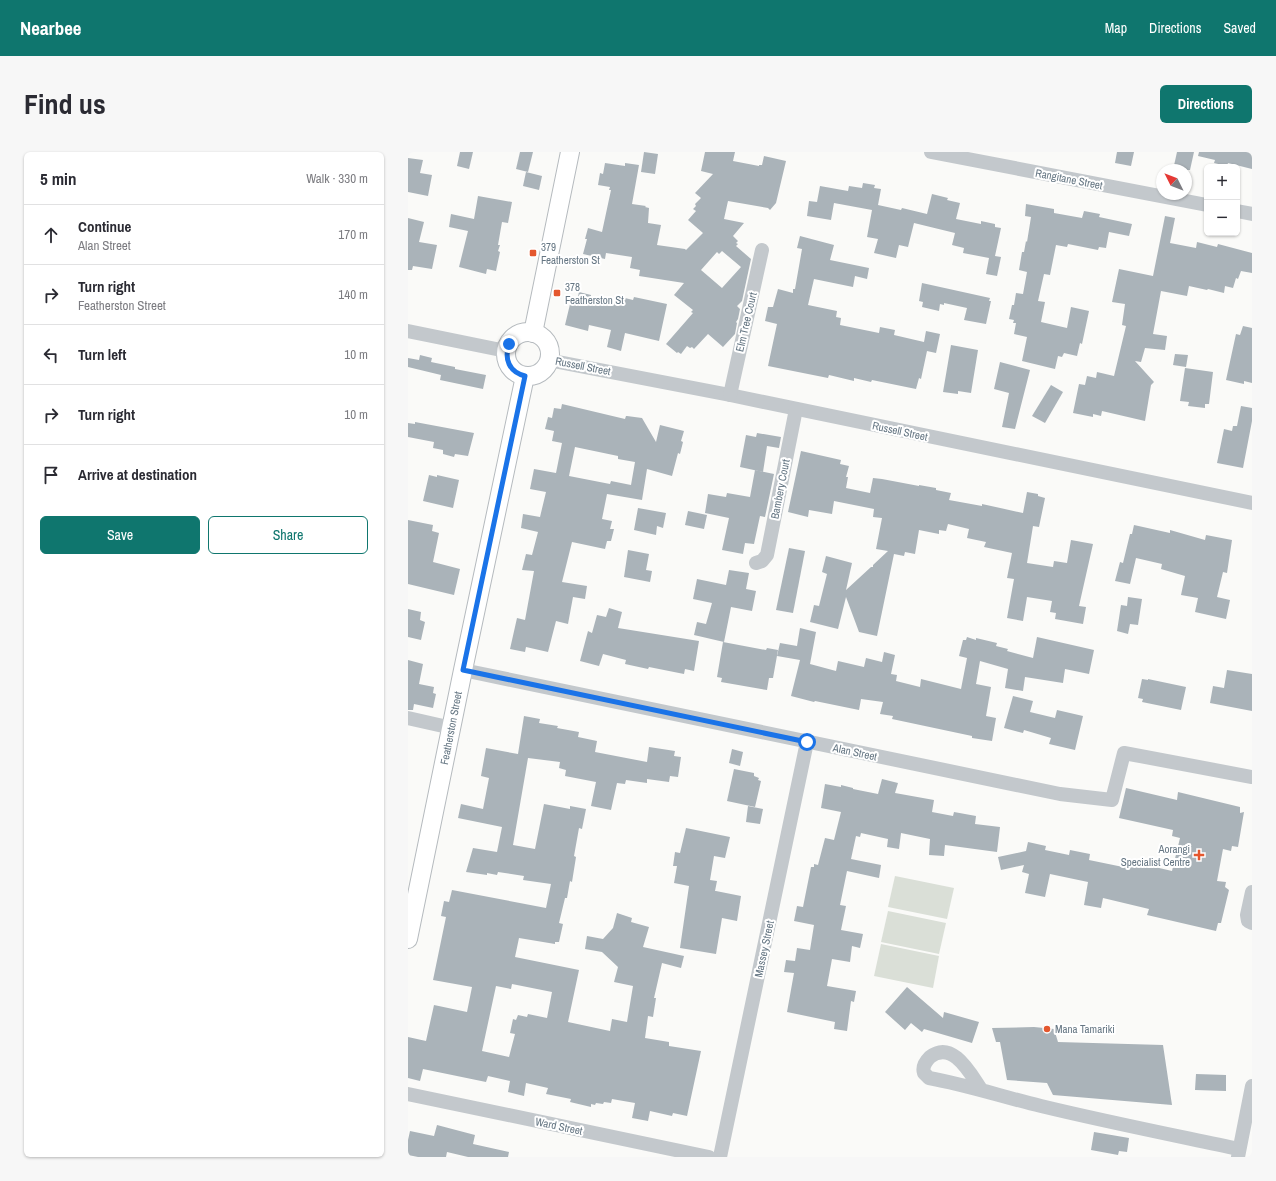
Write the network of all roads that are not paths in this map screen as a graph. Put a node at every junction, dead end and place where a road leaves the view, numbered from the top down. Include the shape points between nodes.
1 (570, 152) edge
2 (931, 152) edge
3 (1204, 204) edge
4 (1240, 212) edge
5 (1252, 214) edge
6 (762, 250) dead end
7 (408, 331) edge
8 (533, 333) junction
9 (506, 351) junction
10 (548, 360) junction
11 (525, 376) junction
12 (730, 394) junction
13 (796, 409) junction
14 (1252, 503) edge
15 (756, 563) dead end
16 (463, 670) junction
17 (408, 718) edge
18 (452, 728) junction
19 (807, 742) junction
20 (1252, 777) edge
21 (414, 878) edge
22 (1252, 892) edge
23 (1252, 923) edge
24 (408, 939) edge
25 (1252, 1086) edge
26 (981, 1089) dead end
27 (408, 1094) edge
28 (1238, 1153) edge
29 (709, 1157) edge
30 (720, 1157) edge

1 - 8 main road
2 - 3 street, Rangitane Street
4 - 5 street
6 - 12 street, Elm Tree Court
7 - 9 street
8 - 9 main road via 520,334 513,338
8 - 10 main road via 546,342 549,349
9 - 11 main road via 506,358 513,370
10 - 11 main road via 544,369 532,376
10 - 12 street, Russell Street
11 - 16 main road, Featherston Street
12 - 13 street, Russell Street
13 - 14 street, Russell Street
13 - 15 street, Bambery Court via 767,555
16 - 18 main road, Featherston Street
16 - 19 street, Alan Street
17 - 18 street
18 - 21 main road, Featherston Street
19 - 20 street, Alan Street via 1060,794 1112,800 1124,752
19 - 30 street, Massey Street
21 - 24 main road, Featherston Street
22 - 23 street via 1247,915 1248,921
25 - 28 street
26 - 28 street via 1064,1112
27 - 29 street, Ward Street

